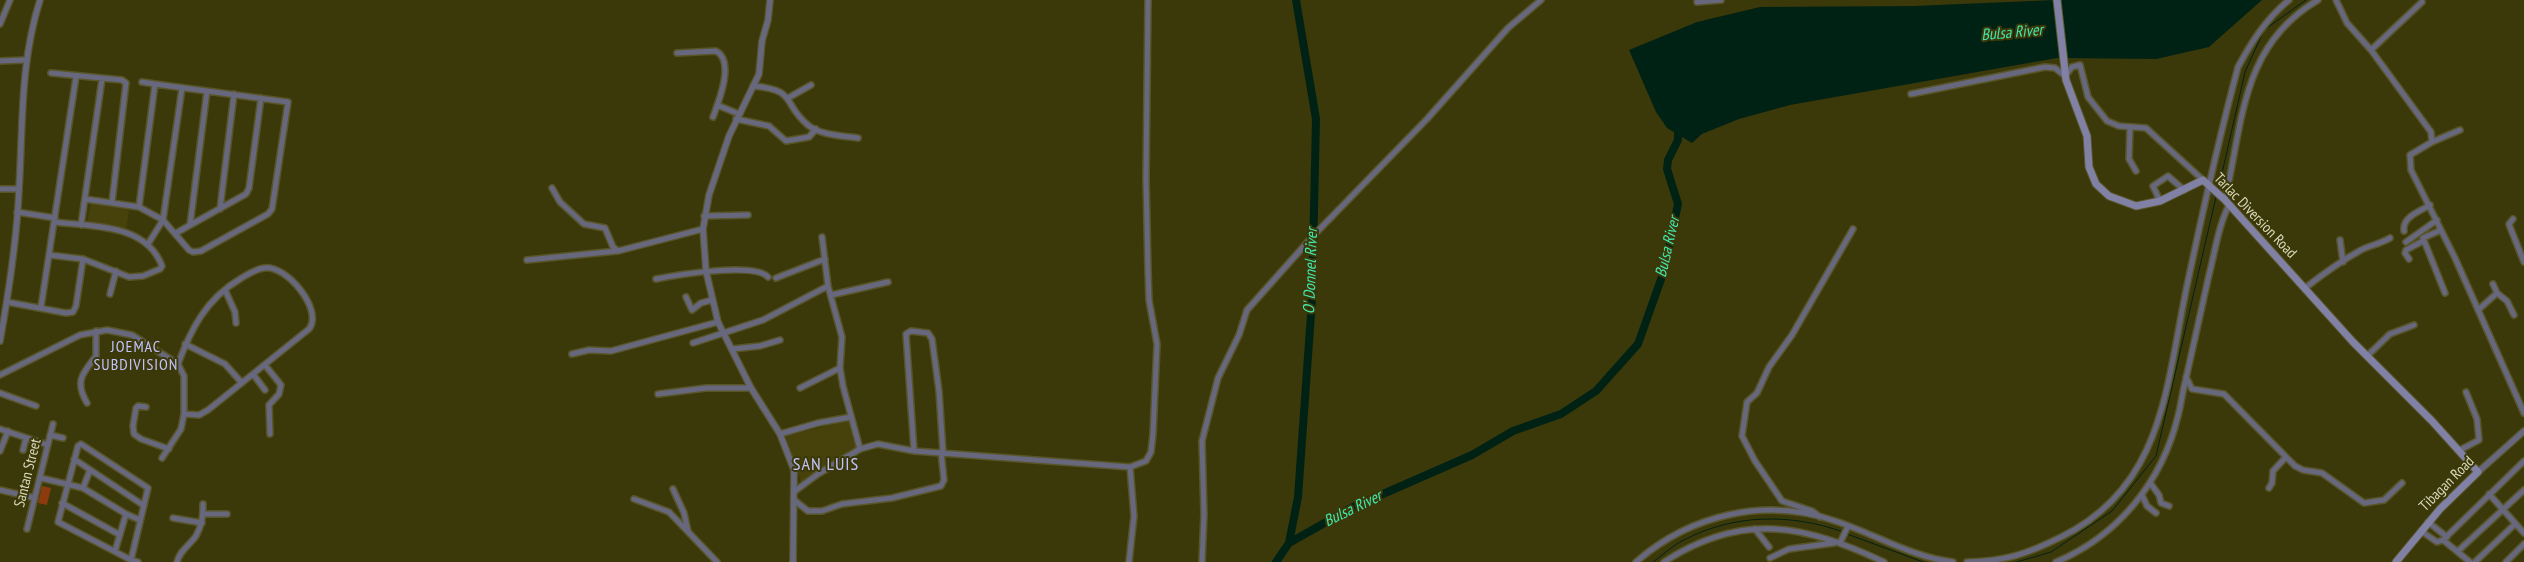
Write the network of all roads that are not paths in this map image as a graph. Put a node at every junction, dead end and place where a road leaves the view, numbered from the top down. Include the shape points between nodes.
1 (10, 0) edge
2 (40, 0) edge
3 (770, 0) edge
4 (1148, 0) edge
5 (1541, 0) edge
6 (1721, 0) edge
7 (2057, 0) edge
8 (2289, 0) edge
9 (2318, 0) edge
10 (2336, 0) edge
11 (1696, 2) dead end
12 (2422, 2) dead end
13 (2, 10) edge
14 (0, 24) edge
15 (2371, 50) junction
16 (677, 52) dead end
17 (25, 60) junction
18 (0, 61) edge
19 (2064, 72) junction
20 (51, 74) dead end
21 (76, 77) junction
22 (102, 79) junction
23 (142, 82) dead end
24 (155, 84) junction
25 (811, 85) dead end
26 (753, 86) junction
27 (182, 88) junction
28 (207, 91) junction
29 (234, 94) junction
30 (1911, 94) dead end
31 (261, 98) junction
32 (788, 98) junction
33 (717, 106) junction
34 (713, 117) dead end
35 (738, 117) junction
36 (2130, 127) junction
37 (816, 129) junction
38 (2460, 130) dead end
39 (858, 138) dead end
40 (2432, 142) junction
41 (2136, 171) dead end
42 (2203, 180) junction
43 (552, 188) dead end
44 (2212, 188) junction
45 (0, 189) edge
46 (19, 189) junction
47 (2184, 190) junction
48 (85, 199) junction
49 (2225, 200) junction
50 (2160, 201) junction
51 (112, 202) junction
52 (2430, 205) junction
53 (139, 207) junction
54 (220, 209) junction
55 (17, 212) junction
56 (748, 215) dead end
57 (704, 216) junction
58 (2513, 219) dead end
59 (55, 220) junction
60 (163, 220) junction
61 (2436, 220) junction
62 (81, 225) junction
63 (190, 225) junction
64 (703, 229) junction
65 (1853, 229) dead end
66 (2441, 230) junction
67 (2404, 232) dead end
68 (176, 233) junction
69 (822, 237) dead end
70 (2390, 238) dead end
71 (2340, 240) dead end
72 (2423, 241) junction
73 (2406, 242) dead end
74 (148, 244) junction
75 (618, 251) junction
76 (49, 255) junction
77 (2523, 258) edge
78 (824, 259) junction
79 (2409, 259) dead end
80 (83, 260) junction
81 (527, 260) dead end
82 (2343, 262) junction
83 (116, 271) junction
84 (706, 271) junction
85 (768, 277) dead end
86 (776, 278) dead end
87 (656, 279) dead end
88 (888, 282) dead end
89 (2493, 284) dead end
90 (828, 286) junction
91 (2305, 288) junction
92 (225, 290) junction
93 (2445, 293) dead end
94 (2497, 293) junction
95 (110, 294) dead end
96 (831, 295) junction
97 (686, 297) dead end
98 (712, 300) junction
99 (7, 302) junction
100 (40, 307) junction
101 (2478, 310) junction
102 (2514, 315) dead end
103 (718, 322) junction
104 (236, 323) dead end
105 (2414, 325) dead end
106 (96, 331) junction
107 (724, 334) junction
108 (780, 340) dead end
109 (0, 341) edge
110 (693, 343) dead end
111 (185, 344) junction
112 (732, 349) junction
113 (572, 354) dead end
114 (2367, 356) junction
115 (178, 364) junction
116 (265, 365) junction
117 (840, 368) junction
118 (254, 374) junction
119 (0, 375) edge
120 (2186, 376) junction
121 (242, 382) junction
122 (751, 388) junction
123 (800, 388) dead end
124 (265, 390) dead end
125 (2466, 392) dead end
126 (0, 394) edge
127 (658, 394) dead end
128 (87, 403) dead end
129 (36, 406) dead end
130 (146, 407) dead end
131 (2524, 413) edge
132 (184, 414) junction
133 (851, 418) junction
134 (54, 424) dead end
135 (0, 429) edge
136 (2524, 431) edge
137 (8, 432) junction
138 (270, 434) dead end
139 (780, 434) junction
140 (50, 436) junction
141 (26, 438) junction
142 (63, 438) dead end
143 (48, 445) junction
144 (169, 449) junction
145 (860, 449) junction
146 (23, 450) dead end
147 (2460, 450) junction
148 (0, 451) edge
149 (914, 451) junction
150 (942, 452) junction
151 (162, 458) dead end
152 (2286, 458) junction
153 (74, 460) junction
154 (2524, 461) edge
155 (1130, 467) junction
156 (90, 470) junction
157 (2478, 472) junction
158 (41, 478) junction
159 (2402, 483) dead end
160 (2151, 484) junction
161 (67, 485) junction
162 (83, 488) junction
163 (2269, 488) dead end
164 (0, 490) edge
165 (673, 490) dead end
166 (2524, 490) edge
167 (795, 491) junction
168 (2489, 494) junction
169 (2142, 496) junction
170 (35, 498) junction
171 (634, 499) dead end
172 (794, 500) junction
173 (62, 503) junction
174 (204, 504) dead end
175 (144, 505) junction
176 (2169, 506) dead end
177 (2503, 510) junction
178 (2156, 513) dead end
179 (126, 514) junction
180 (203, 514) junction
181 (227, 514) dead end
182 (1820, 517) junction
183 (173, 518) dead end
184 (140, 520) junction
185 (202, 523) junction
186 (2515, 524) junction
187 (2431, 525) junction
188 (1847, 528) junction
189 (27, 529) dead end
190 (1755, 529) junction
191 (688, 532) junction
192 (2424, 533) junction
193 (2524, 534) edge
194 (120, 535) junction
195 (2445, 538) junction
196 (1840, 542) junction
197 (2524, 544) edge
198 (1769, 547) dead end
199 (115, 551) junction
200 (2458, 552) junction
201 (1770, 558) dead end
202 (131, 560) junction
203 (138, 562) edge
204 (177, 562) edge
205 (717, 562) edge
206 (792, 562) edge
207 (1129, 562) edge
208 (1202, 562) edge
209 (1636, 562) edge
210 (1664, 562) edge
211 (1884, 562) edge
212 (1953, 562) edge
213 (1967, 562) edge
214 (2056, 562) edge
215 (2396, 562) edge
216 (2470, 562) edge
217 (2476, 562) edge
218 (2506, 562) edge

1 - 13 street
2 - 17 street
3 - 26 street via 759,74
4 - 155 street via 1146,178 1149,295 1156,338 1156,367 1151,452 1142,464
5 - 208 street via 1508,28 1428,119 1313,236 1247,310 1218,378 1202,441
6 - 11 street
7 - 19 main road, Tarlac Diversion Road
8 - 44 street via 2274,12 2253,38 2238,67
9 - 49 street via 2294,16 2273,37 2257,64
10 - 15 street via 2347,23
12 - 15 street
13 - 14 street
15 - 40 street via 2431,132
16 - 33 street via 716,51 722,56 726,71
17 - 18 street
17 - 46 street
19 - 30 street via 2061,75 2054,68 2045,67
19 - 36 street via 2081,66 2088,97 2107,121
19 - 50 main road, Tarlac Diversion Road via 2087,136 2089,167 2096,184 2109,196 2131,205
20 - 21 street
21 - 22 street
21 - 59 street
22 - 48 street
22 - 51 street via 126,83
23 - 24 street
24 - 27 street
24 - 53 street
25 - 32 street
26 - 32 street via 777,90
26 - 35 street
27 - 28 street
27 - 60 street
28 - 29 street
28 - 63 street
29 - 31 street
29 - 54 street
31 - 54 street via 248,188 241,198
31 - 68 street via 285,100 289,105 272,209 236,233 197,252 189,250
32 - 37 street via 798,114
33 - 34 street
33 - 35 street
35 - 37 street via 769,126 786,141 809,137
35 - 57 street via 721,158
36 - 41 street via 2129,159
36 - 42 street via 2146,128
37 - 39 street
38 - 40 street
40 - 52 street via 2409,158
42 - 44 main road, Tarlac Diversion Road
42 - 47 main road, Tarlac Diversion Road
43 - 75 street via 560,202 584,224 605,228 613,248
44 - 49 main road, Tarlac Diversion Road
44 - 213 street via 2160,418 2133,477 2114,502 2081,528 2028,554
45 - 46 street
46 - 55 street
47 - 50 main road, Tarlac Diversion Road
47 - 50 street via 2168,176 2153,187
48 - 51 street
48 - 62 street
49 - 91 main road, Tarlac Diversion Road
49 - 120 street
51 - 53 street
52 - 61 street
52 - 67 street via 2407,218
53 - 60 street
54 - 63 street
55 - 59 street
55 - 99 street
56 - 57 street
57 - 64 street
58 - 77 street via 2510,228
59 - 62 street
59 - 76 street
60 - 68 street
60 - 74 street
61 - 66 street
61 - 73 street
62 - 74 street via 124,232
63 - 68 street
64 - 75 street
64 - 84 street
65 - 182 street via 1792,335 1769,367 1758,393 1747,402 1742,433 1756,462 1782,501 1812,510
66 - 72 street via 2424,237
66 - 101 street
69 - 78 street
70 - 82 street via 2361,250
71 - 82 street
72 - 79 street via 2406,250
72 - 93 street
74 - 83 street via 162,264 160,269 137,278
75 - 81 street
76 - 80 street
76 - 100 street
78 - 86 street
78 - 90 street
80 - 83 street
80 - 100 street via 73,312
82 - 91 street
83 - 95 street
84 - 85 street via 756,272
84 - 87 street
84 - 98 street
88 - 96 street
89 - 94 street
90 - 96 street
90 - 107 street via 763,320
91 - 114 main road, Tarlac Diversion Road
92 - 104 street via 235,312
92 - 111 street via 206,307
92 - 116 street via 250,273 270,268 285,274 306,299 313,316 311,326
94 - 101 street
94 - 102 street via 2507,301
96 - 117 street via 842,337
97 - 98 street via 692,310
98 - 103 street
99 - 100 street
99 - 109 street
101 - 131 street
103 - 107 street
103 - 113 street via 608,352 589,350
105 - 114 street via 2395,331
106 - 115 street via 115,330 132,335
106 - 119 street via 63,342
106 - 128 street via 96,356 81,377
107 - 110 street
107 - 112 street
108 - 112 street
111 - 115 street
111 - 121 street via 225,364
112 - 122 street
114 - 147 main road, Tarlac Diversion Road
115 - 132 street via 184,376
116 - 118 street
116 - 138 street via 281,385 279,394 269,405
117 - 123 street
117 - 133 street
118 - 121 street
118 - 124 street
120 - 152 street via 2192,389 2224,394
120 - 160 street via 2170,441
121 - 132 street via 199,415
122 - 127 street via 706,388
122 - 139 street
125 - 147 street via 2478,419 2479,440
126 - 129 street
130 - 144 street via 136,408 134,434 141,440
132 - 144 street via 181,429
133 - 139 street
133 - 145 street
134 - 140 street, Santan Street
135 - 137 street
136 - 157 street, Tibagan Road
137 - 141 street
137 - 148 street
139 - 167 street via 794,470
140 - 142 street
140 - 143 street, Santan Street
141 - 143 street
141 - 146 street
143 - 158 street, Santan Street
144 - 151 street
145 - 149 street via 878,444
145 - 167 street
147 - 157 main road, Tarlac Diversion Road
149 - 150 street
149 - 150 street via 906,334 920,331 928,333 932,339
150 - 155 street
150 - 172 street via 944,480 941,486 892,498 842,504 822,511 808,510
152 - 159 street via 2300,469 2322,473 2366,503 2384,500
152 - 163 street via 2273,471
153 - 156 street
153 - 161 street
153 - 175 street via 78,446 82,444 148,488
154 - 168 street
155 - 207 street via 1134,516
156 - 162 street
156 - 175 street
157 - 187 main road, Tibagan Road via 2457,491
158 - 161 street
158 - 170 street, Santan Street
160 - 169 street
160 - 176 street via 2160,503
161 - 162 street
161 - 173 street
162 - 179 street
164 - 170 street
165 - 191 street via 684,513
166 - 177 street
167 - 172 street
168 - 177 street
168 - 195 street
169 - 178 street
169 - 214 street via 2091,544
170 - 189 street, Santan Street
171 - 191 street via 669,512
172 - 206 street
173 - 194 street
173 - 199 street via 57,518 59,523
174 - 180 street
175 - 184 street
177 - 186 street
177 - 200 street
179 - 184 street
179 - 194 street
180 - 181 street
180 - 185 street
182 - 188 street
182 - 209 street via 1779,511 1724,515 1701,522 1664,541
183 - 185 street
184 - 202 street
185 - 204 street via 195,537 179,554
186 - 193 street
186 - 217 street
187 - 192 main road, Tibagan Road
187 - 195 street
188 - 196 street
188 - 212 street via 1921,555
190 - 196 street via 1816,534
190 - 198 street
190 - 210 street via 1705,540
191 - 205 street
192 - 195 street via 2437,542
192 - 215 main road, Tibagan Road
194 - 199 street
195 - 200 street
196 - 201 street via 1790,549
196 - 211 street
197 - 218 street
199 - 202 street
200 - 216 street
202 - 203 street

